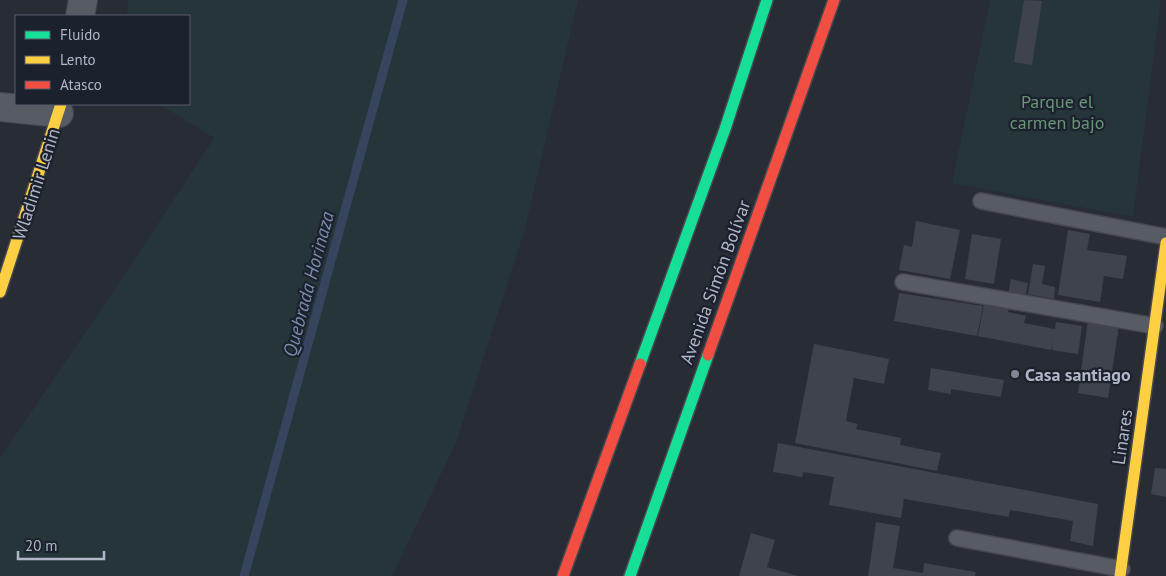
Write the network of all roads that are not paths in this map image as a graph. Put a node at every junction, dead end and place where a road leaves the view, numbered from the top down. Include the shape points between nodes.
1 (83, 0) edge
2 (766, 0) edge
3 (834, 0) edge
4 (80, 15) edge
5 (0, 107) edge
6 (60, 108) edge
7 (981, 201) dead end
8 (1166, 237) edge
9 (1166, 242) edge
10 (903, 282) dead end
11 (0, 292) edge
12 (1154, 326) junction
13 (957, 538) dead end
14 (1121, 572) edge
15 (563, 576) edge
16 (630, 576) edge

1 - 4 street
2 - 15 main road via 725,129
3 - 16 main road, Avenida Simón Bolívar
5 - 6 street
6 - 11 main road, Wladimir Lenin
7 - 8 lane
9 - 12 main road, Linares
10 - 12 lane
12 - 14 main road, Linares
13 - 14 lane

